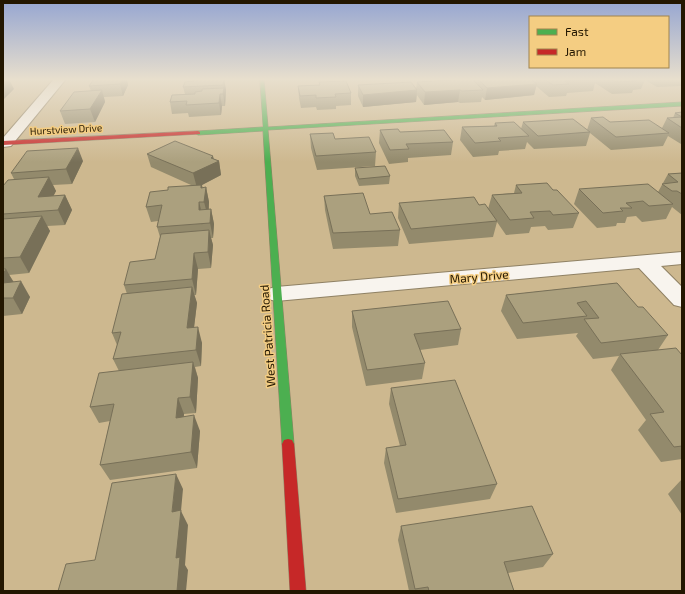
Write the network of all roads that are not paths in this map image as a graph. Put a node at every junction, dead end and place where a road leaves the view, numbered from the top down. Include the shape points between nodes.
1 (36, 107) edge
2 (264, 107) edge
3 (637, 107) edge
4 (266, 129) junction
5 (4, 144) edge
6 (682, 258) edge
7 (644, 261) junction
8 (276, 294) junction
9 (682, 300) edge
10 (298, 591) edge

1 - 5 street
2 - 4 street, West Patricia Road
3 - 4 street, Hurstview Drive
4 - 5 street, Hurstview Drive
4 - 8 street, West Patricia Road
6 - 7 street, Mary Drive
7 - 8 street, Mary Drive
7 - 9 street
8 - 10 street, West Patricia Road

